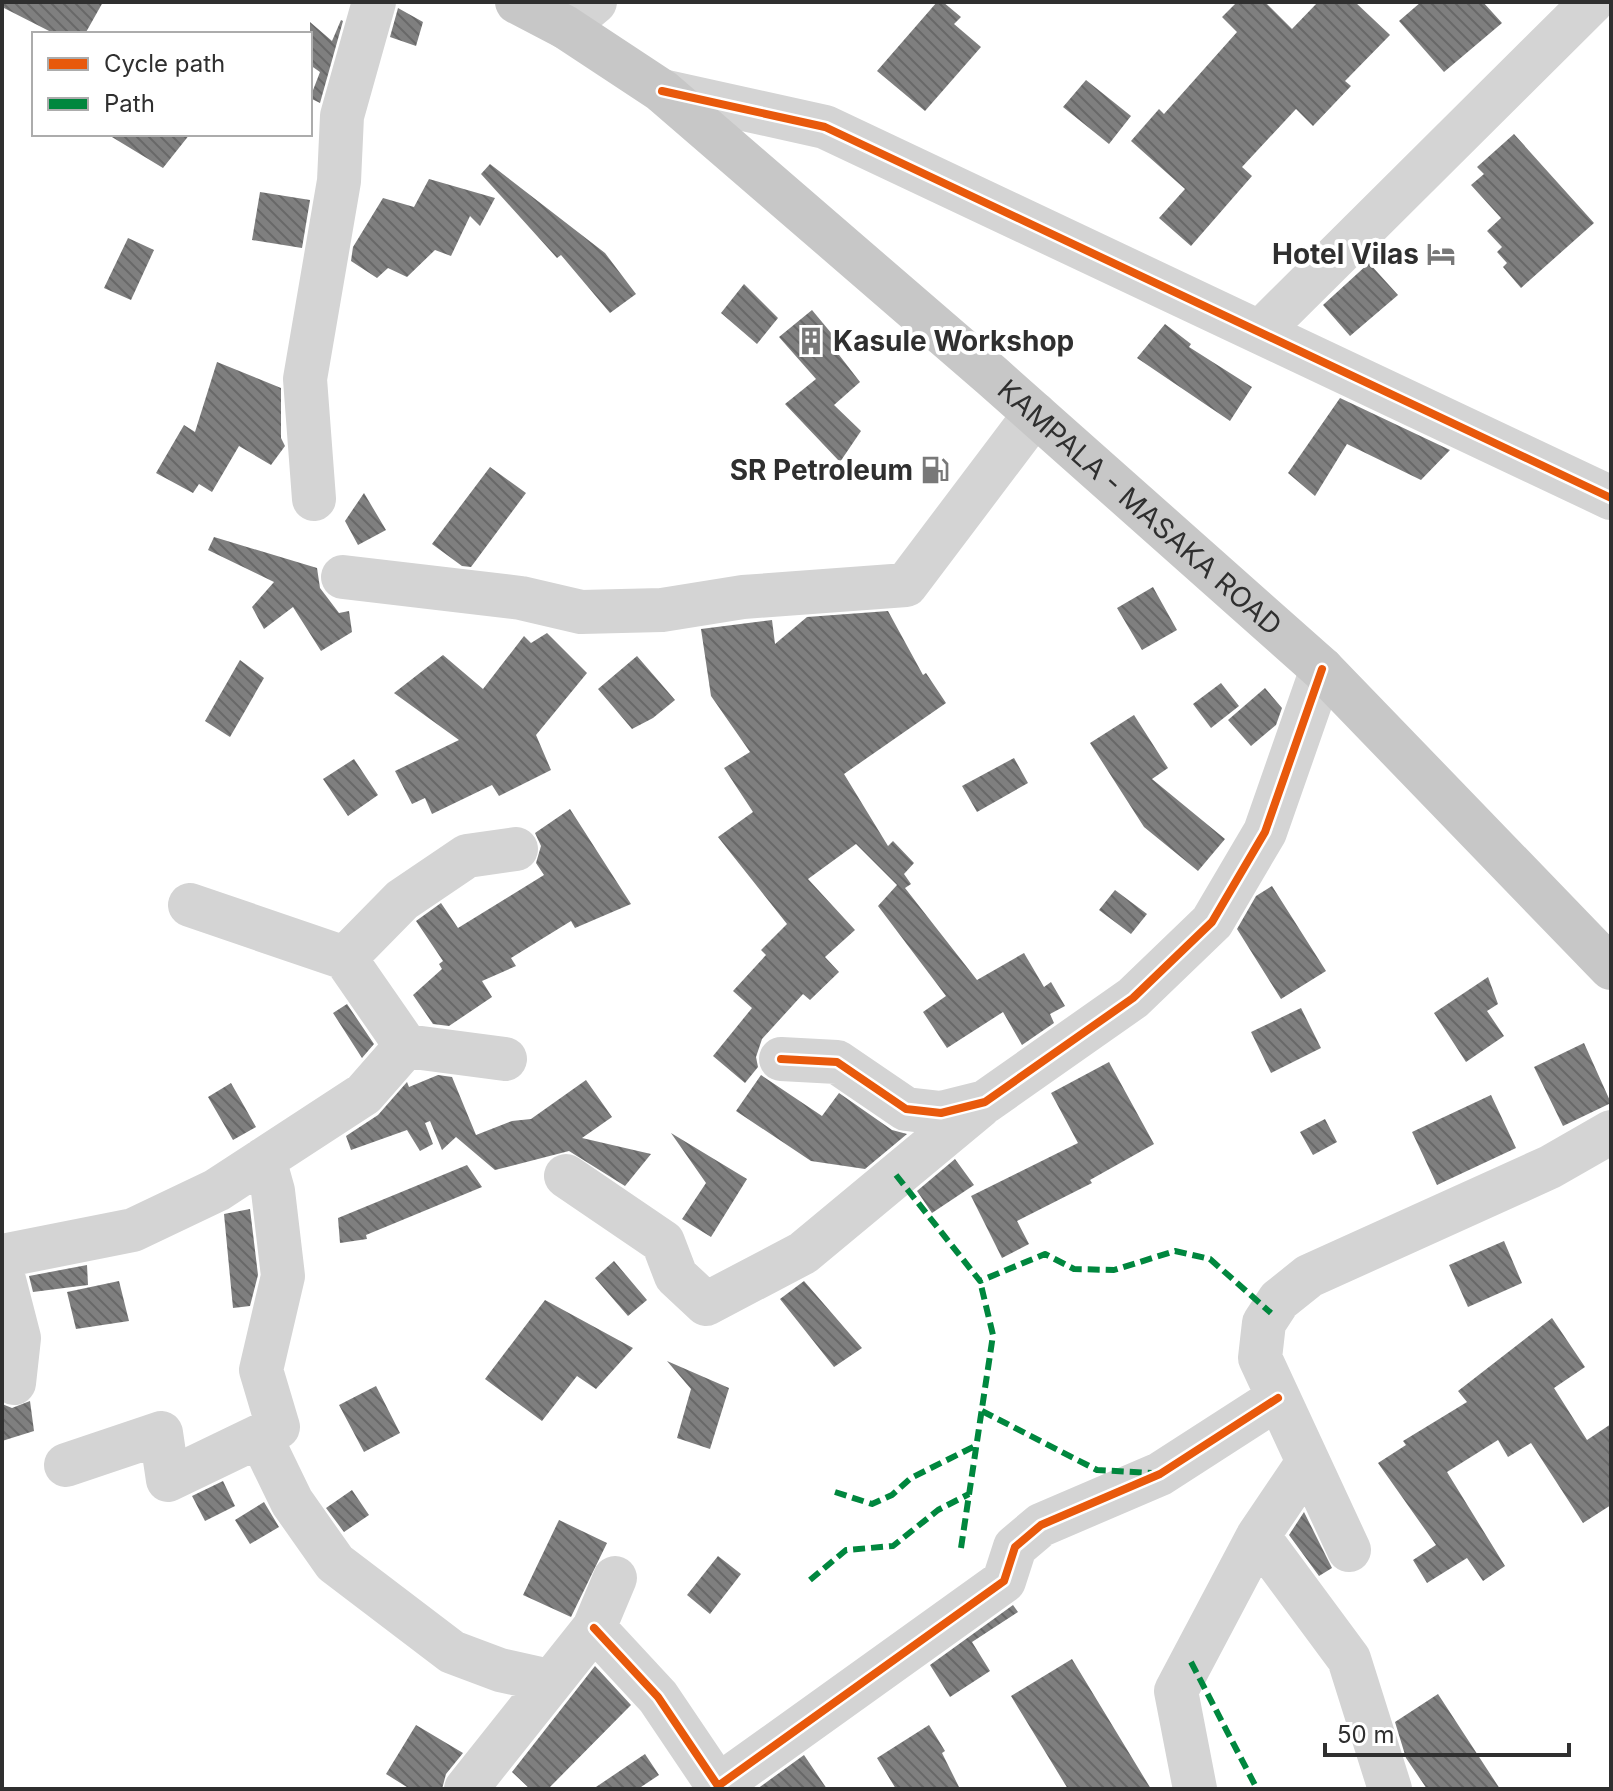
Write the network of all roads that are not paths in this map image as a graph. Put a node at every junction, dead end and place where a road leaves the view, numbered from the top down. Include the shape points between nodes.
1 (374, 2) edge
2 (517, 2) edge
3 (1592, 2) edge
4 (580, 14) edge
5 (662, 91) junction
6 (1261, 331) junction
7 (1035, 414) junction
8 (1609, 493) edge
9 (314, 499) dead end
10 (343, 577) dead end
11 (1322, 669) junction
12 (516, 849) dead end
13 (190, 905) dead end
14 (345, 958) junction
15 (1611, 968) edge
16 (406, 1046) junction
17 (505, 1059) dead end
18 (781, 1059) dead end
19 (985, 1102) junction
20 (1611, 1132) edge
21 (264, 1159) junction
22 (566, 1176) dead end
23 (2, 1256) edge
24 (2, 1272) edge
25 (14, 1383) dead end
26 (1278, 1398) junction
27 (260, 1436) junction
28 (1308, 1462) junction
29 (66, 1465) dead end
30 (1258, 1536) junction
31 (1349, 1550) dead end
32 (615, 1578) dead end
33 (594, 1628) junction
34 (549, 1681) junction
35 (466, 1789) edge
36 (1195, 1789) edge
37 (1390, 1789) edge

1 - 9 street via 342,116 339,181 305,379
2 - 4 main road, KAMPALA - MASAKA ROAD
3 - 6 street
4 - 5 main road, KAMPALA - MASAKA ROAD
5 - 6 street via 825,127
5 - 7 main road, KAMPALA - MASAKA ROAD
6 - 8 street
7 - 10 street via 906,585 743,597 662,610 581,612 521,598
7 - 11 main road, KAMPALA - MASAKA ROAD
11 - 15 main road, KAMPALA - MASAKA ROAD
11 - 19 street via 1265,832 1212,922 1133,998
12 - 14 street via 467,856 402,900
13 - 14 street
14 - 16 street
16 - 17 street
16 - 21 street via 364,1094
18 - 19 street via 837,1062 906,1109 941,1113
19 - 22 street via 803,1253 706,1304 676,1276 663,1242
20 - 26 street via 1550,1167 1309,1276 1279,1300 1264,1323 1260,1358
21 - 23 street via 217,1190 133,1230
21 - 27 street via 283,1276 261,1370 278,1427
24 - 25 street via 19,1338
26 - 28 street
26 - 33 street via 1160,1474 1041,1525 1015,1547 1004,1581 718,1786 658,1697
27 - 29 street via 168,1480 161,1433
27 - 34 street via 292,1502 335,1563 452,1652
28 - 30 street
28 - 31 street
30 - 36 street via 1176,1691
30 - 37 street via 1349,1659
32 - 33 street
33 - 34 street
34 - 35 street

